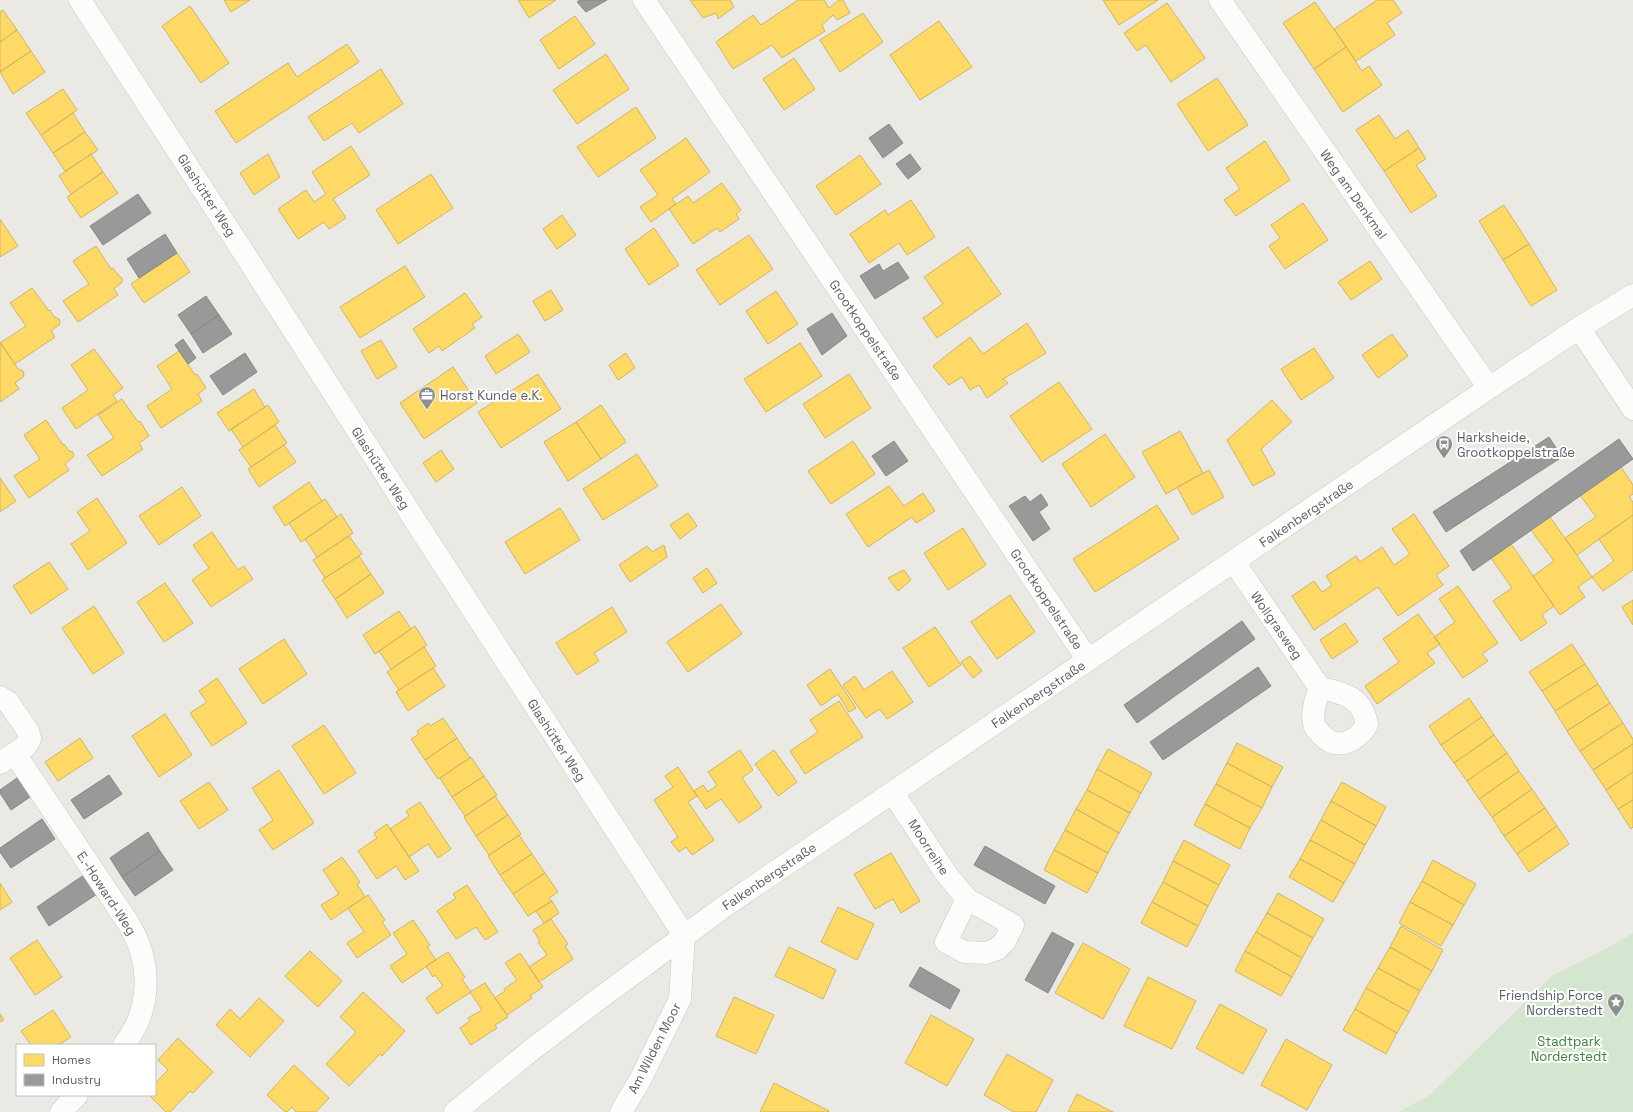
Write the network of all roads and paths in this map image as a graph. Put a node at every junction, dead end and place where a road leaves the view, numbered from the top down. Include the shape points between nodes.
1 (80, 0) edge
2 (644, 0) edge
3 (1220, 0) edge
4 (1633, 295) edge
5 (1579, 328) junction
6 (1489, 388) junction
7 (1633, 409) edge
8 (1234, 562) junction
9 (1088, 660) junction
10 (1320, 688) dead end
11 (0, 697) edge
12 (7, 758) edge
13 (893, 793) junction
14 (967, 899) dead end
15 (684, 935) junction
16 (125, 1044) edge
17 (76, 1096) edge
18 (61, 1112) edge
19 (455, 1112) edge
20 (621, 1112) edge

1 - 15 street, Glashütter Weg
2 - 9 street, Grootkoppelstraße
3 - 6 street, Weg am Denkmal
4 - 5 street, Falkenbergstraße
5 - 6 street, Falkenbergstraße
5 - 7 street
6 - 8 street, Falkenbergstraße
8 - 9 street, Falkenbergstraße
8 - 10 street, Wollgrasweg
9 - 13 street, Falkenbergstraße
11 - 12 street, E.-Howard-Weg via 8,702 30,735 28,744
12 - 16 street, E.-Howard-Weg via 129,924 137,940 145,967 145,994 138,1021
13 - 14 street, Moorreihe via 947,875
13 - 15 street, Falkenbergstraße
15 - 19 street, Falkenbergstraße
15 - 20 street, Am Wilden Moor via 680,998 640,1080
17 - 18 street

